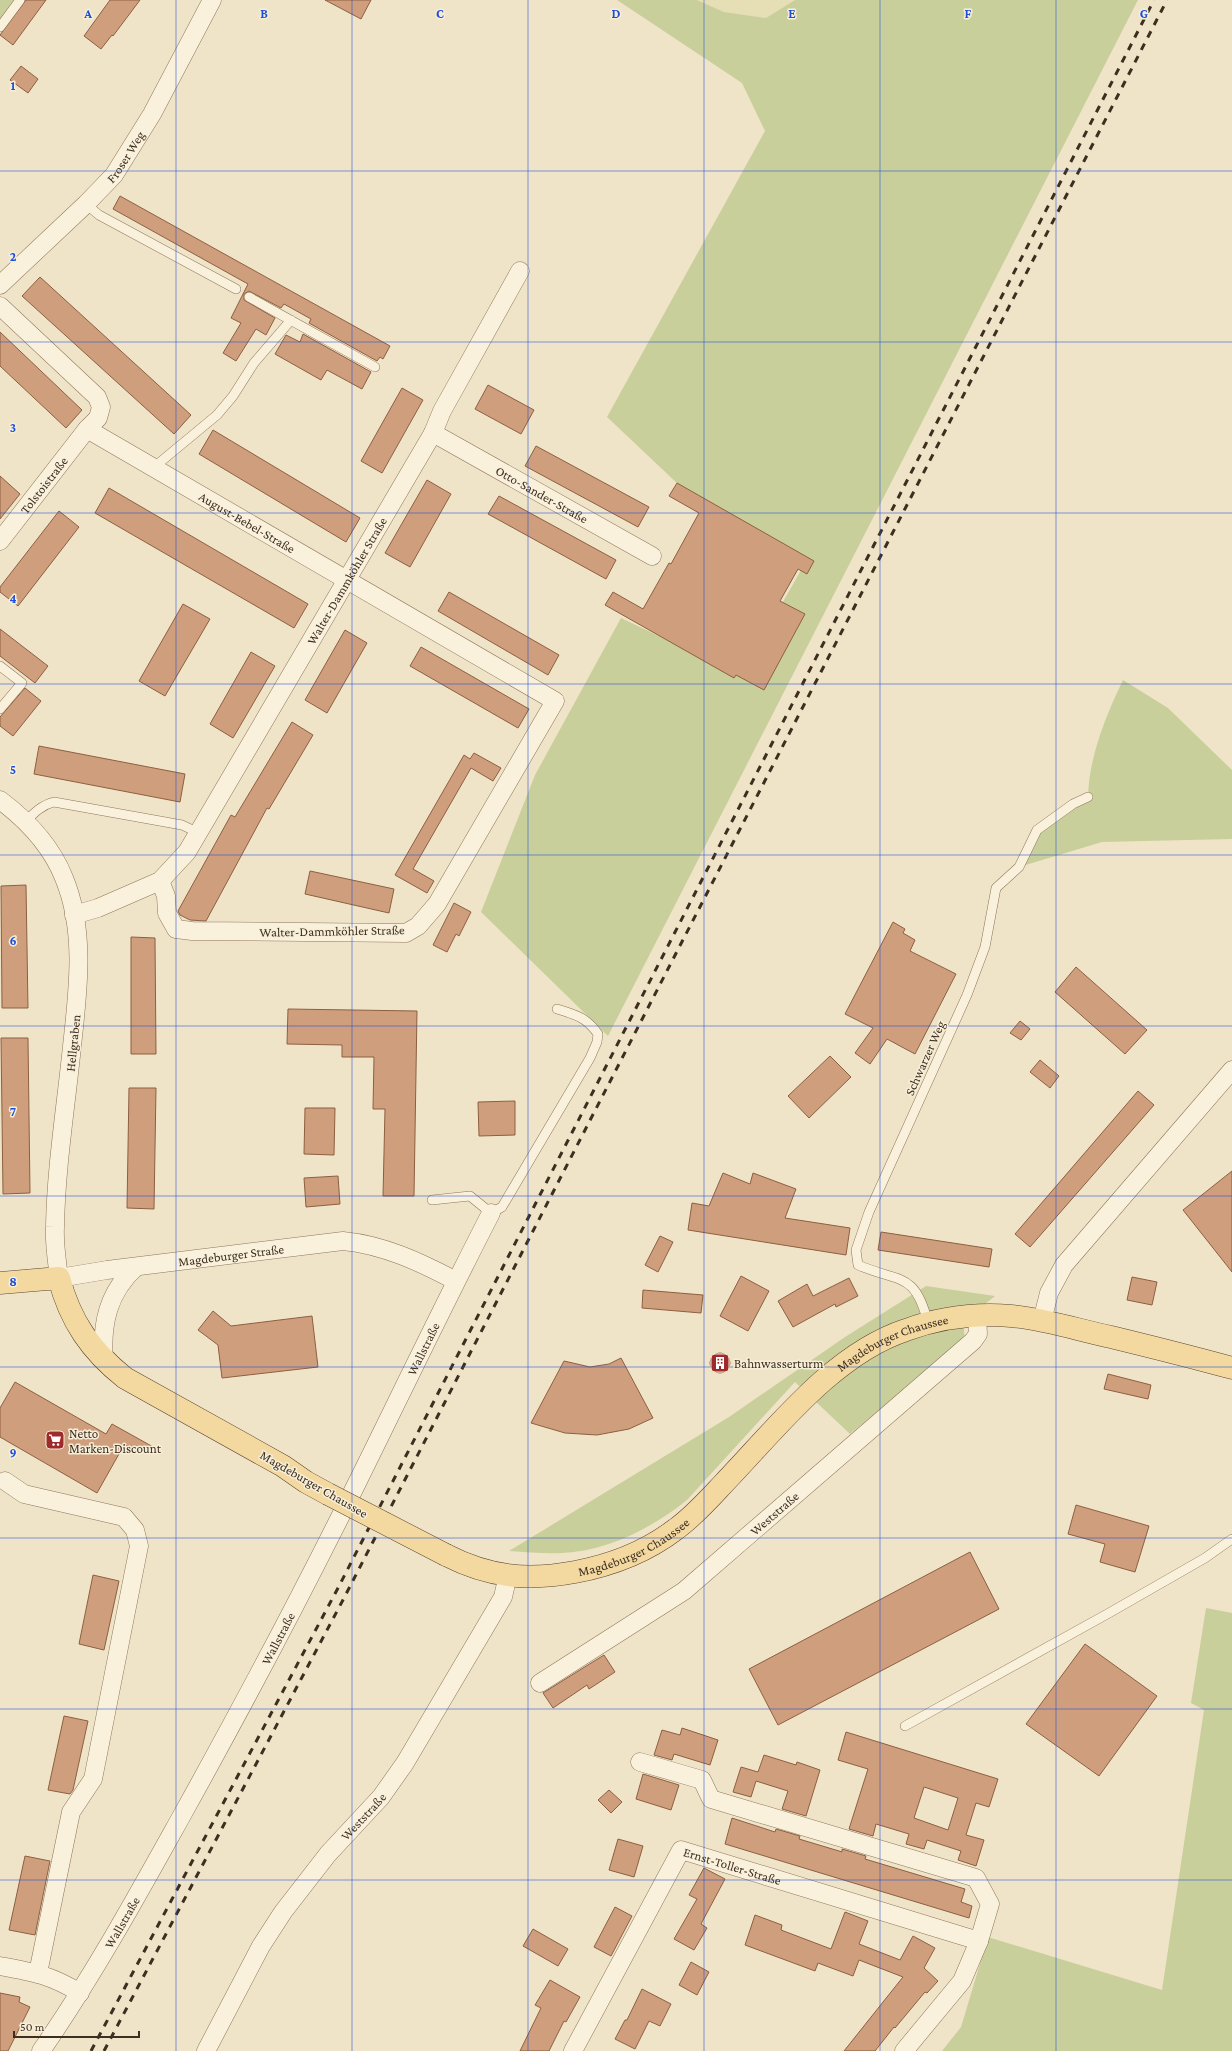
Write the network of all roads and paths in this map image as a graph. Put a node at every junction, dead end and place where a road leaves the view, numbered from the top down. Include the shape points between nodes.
1 (20, 0) edge
2 (208, 2) edge
3 (0, 27) edge
4 (86, 204) junction
5 (520, 271) dead end
6 (0, 285) edge
7 (236, 289) dead end
8 (249, 297) dead end
9 (0, 306) edge
10 (291, 320) junction
11 (375, 367) dead end
12 (88, 429) junction
13 (433, 434) junction
14 (153, 468) junction
15 (0, 541) edge
16 (652, 556) dead end
17 (347, 580) junction
18 (0, 666) edge
19 (555, 701) joint
20 (0, 709) edge
21 (1088, 797) dead end
22 (0, 800) edge
23 (26, 821) junction
24 (199, 833) junction
25 (160, 881) junction
26 (74, 915) junction
27 (556, 1009) dead end
28 (1232, 1070) edge
29 (432, 1200) dead end
30 (492, 1213) junction
31 (136, 1267) junction
32 (59, 1278) junction
33 (456, 1281) junction
34 (0, 1283) edge
35 (977, 1316) junction
36 (1042, 1321) junction
37 (928, 1323) junction
38 (104, 1361) junction
39 (1232, 1368) edge
40 (2, 1478) edge
41 (1232, 1539) edge
42 (508, 1575) junction
43 (540, 1683) dead end
44 (905, 1726) dead end
45 (640, 1762) dead end
46 (979, 1940) junction
47 (0, 1966) edge
48 (38, 1973) junction
49 (80, 1993) junction
50 (41, 2051) edge
51 (206, 2051) edge
52 (573, 2051) edge
53 (904, 2051) edge

1 - 3 lane
2 - 4 street, Froser Weg via 130,150 114,175
4 - 6 street, Froser Weg
4 - 7 lane via 99,215
5 - 13 street, Walter-Dammköhler Straße via 442,411
8 - 10 lane
9 - 12 street via 97,397 101,407 98,418
10 - 11 lane
10 - 14 lane via 254,363 233,396 217,414
12 - 14 street, August-Bebel-Straße
12 - 15 street, Tolstoistraße
13 - 16 street, Otto-Sander-Straße
13 - 17 street, Walter-Dammköhler Straße
14 - 17 street, August-Bebel-Straße
17 - 19 street, August-Bebel-Straße
17 - 24 street, Walter-Dammköhler Straße
18 - 20 lane via 22,682
19 - 25 street, Walter-Dammköhler Straße via 437,904 418,926 406,933 176,929 167,913 166,896
21 - 37 lane, Schwarzer Weg via 1073,804 1037,830 1020,867 996,888 985,947 967,995 869,1212 856,1250 858,1265 907,1281 918,1295
22 - 23 street, Hellgraben
23 - 24 lane via 47,803 54,802 182,825
23 - 26 street, Hellgraben via 40,835 59,866
24 - 25 street, Walter-Dammköhler Straße via 182,858
25 - 26 street, Walter-Dammköhler Straße via 98,908
26 - 32 street, Hellgraben via 78,986 55,1227
27 - 30 lane via 581,1016 590,1023 598,1034 597,1042 502,1207
28 - 36 street via 1079,1246 1053,1283
29 - 30 lane via 470,1196
30 - 33 street, Wallstraße
31 - 32 street, Magdeburger Straße
31 - 33 street, Magdeburger Straße via 343,1242 366,1243 386,1249
31 - 38 street via 121,1284 108,1306 103,1330
32 - 34 main road, Magdeburger Straße
32 - 38 main road, Magdeburger Chaussee via 68,1308
33 - 49 street, Wallstraße via 355,1487 249,1692 135,1900
35 - 36 main road, Magdeburger Chaussee via 1012,1316
35 - 37 main road, Magdeburger Chaussee
35 - 43 street, Weststraße via 978,1334 973,1341 684,1591
36 - 39 main road, Magdeburger Chaussee
37 - 42 main road, Magdeburger Chaussee via 880,1341 854,1355 836,1369 709,1499 678,1528 660,1540 622,1559 584,1570 534,1577
38 - 42 main road, Magdeburger Chaussee, bridge via 146,1391 283,1466 328,1494 481,1571
40 - 48 street via 24,1494 124,1517 135,1530 139,1546 93,1779 71,1812
41 - 44 lane via 1109,1613
42 - 51 street, Weststraße via 503,1597 405,1763 381,1797 328,1854 283,1912 261,1946
45 - 46 street via 702,1780 711,1799 976,1878 990,1904
46 - 52 street, Ernst-Toller-Straße via 681,1850
46 - 53 street via 962,1981
47 - 48 street
48 - 49 street
49 - 50 street, Wallstraße

